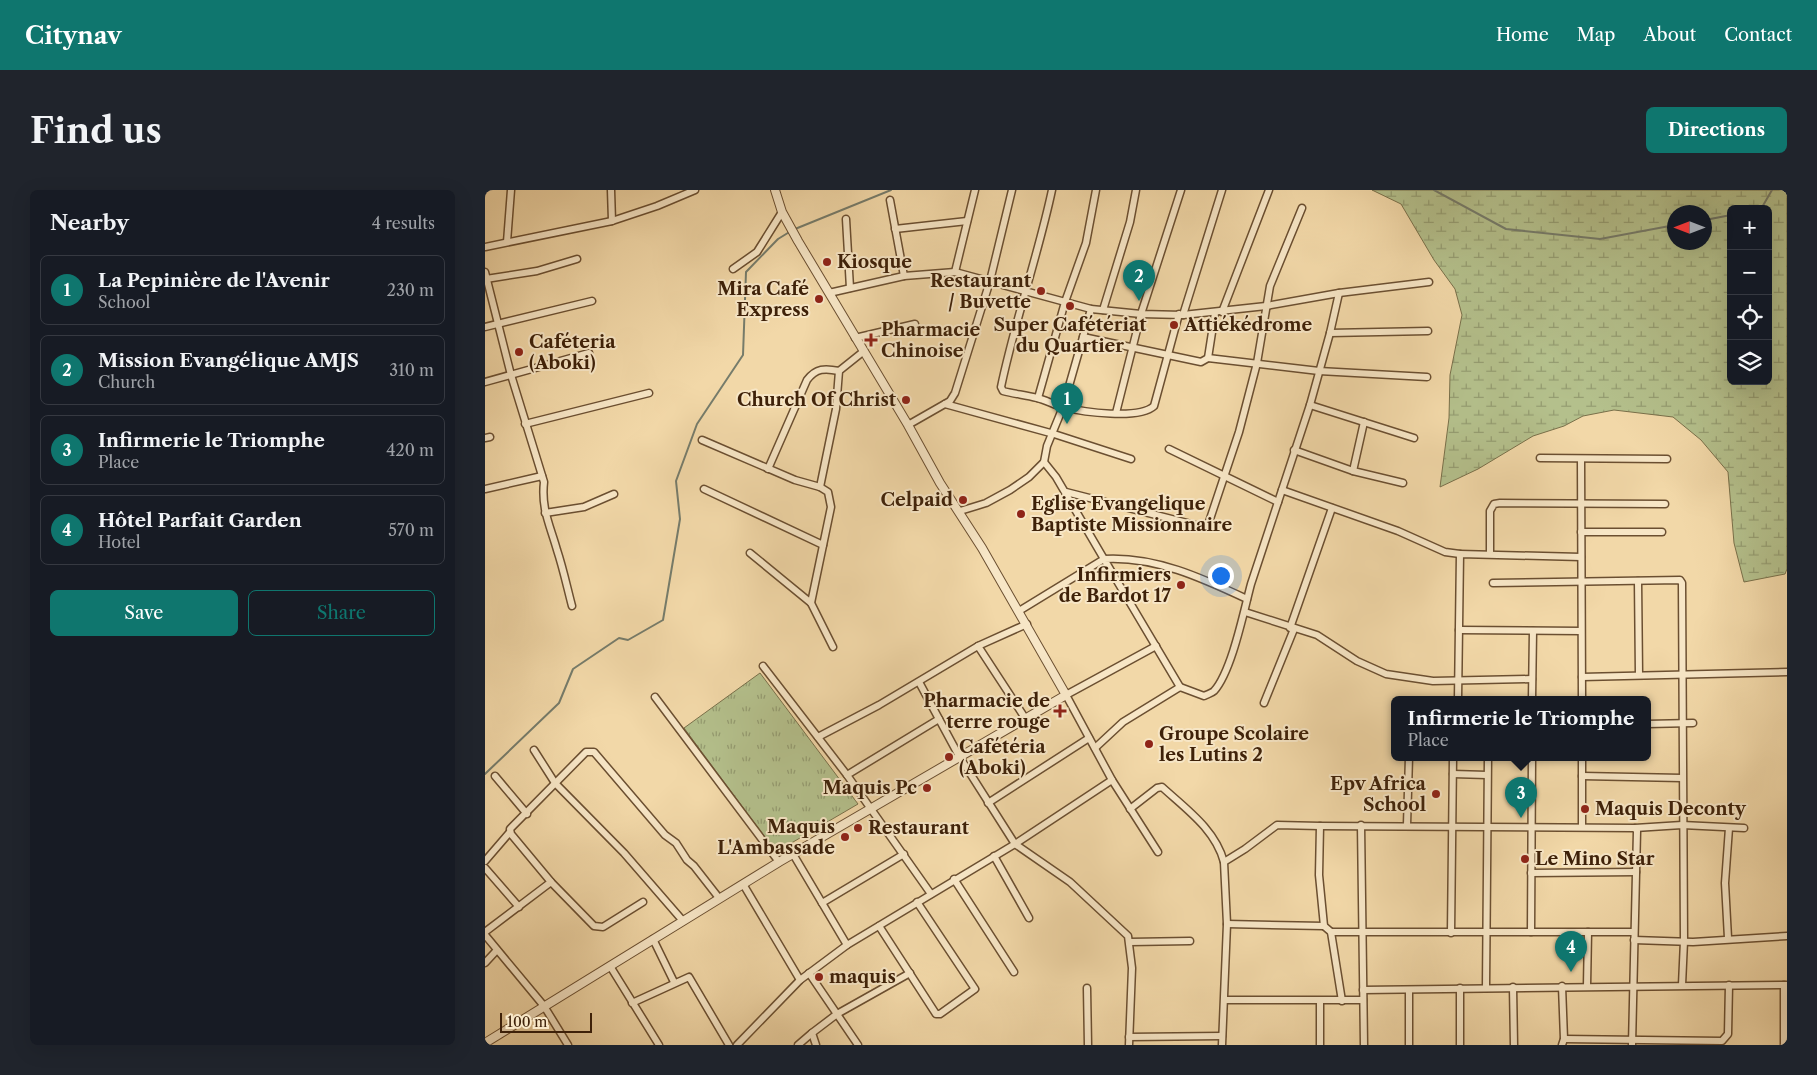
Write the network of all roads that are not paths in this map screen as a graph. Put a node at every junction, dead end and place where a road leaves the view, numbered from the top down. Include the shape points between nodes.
1 (511, 190) edge
2 (611, 190) edge
3 (695, 190) edge
4 (775, 190) edge
5 (975, 190) edge
6 (1012, 190) edge
7 (1052, 190) edge
8 (1096, 190) edge
9 (1136, 190) edge
10 (1181, 190) edge
11 (1222, 190) edge
12 (1269, 190) edge
13 (890, 200) dead end
14 (1302, 208) dead end
15 (782, 212) junction
16 (846, 219) dead end
17 (967, 220) junction
18 (612, 221) junction
19 (895, 229) junction
20 (507, 242) junction
21 (485, 247) edge
22 (577, 259) dead end
23 (733, 269) dead end
24 (955, 272) junction
25 (486, 275) edge
26 (904, 276) junction
27 (990, 281) junction
28 (1429, 282) dead end
29 (849, 288) junction
30 (1025, 292) junction
31 (1339, 292) junction
32 (829, 293) junction
33 (592, 301) dead end
34 (1065, 302) junction
35 (1266, 306) junction
36 (1091, 309) junction
37 (1103, 310) junction
38 (1219, 312) junction
39 (1141, 314) junction
40 (1181, 314) junction
41 (497, 323) junction
42 (915, 324) dead end
43 (485, 327) edge
44 (1429, 330) dead end
45 (1330, 334) junction
46 (1083, 337) junction
47 (855, 338) junction
48 (1133, 347) junction
49 (864, 350) junction
50 (589, 353) dead end
51 (1168, 356) junction
52 (1208, 358) junction
53 (1257, 364) junction
54 (839, 371) junction
55 (1319, 371) junction
56 (511, 375) junction
57 (1427, 377) dead end
58 (485, 382) edge
59 (649, 392) dead end
60 (1038, 398) junction
61 (945, 404) junction
62 (1310, 406) junction
63 (1063, 407) junction
64 (1117, 413) junction
65 (1364, 422) junction
66 (525, 424) junction
67 (908, 425) junction
68 (1054, 434) junction
69 (1414, 438) dead end
70 (702, 440) dead end
71 (1169, 449) dead end
72 (1294, 450) junction
73 (1540, 458) dead end
74 (1131, 459) dead end
75 (1581, 459) junction
76 (1667, 459) dead end
77 (1044, 462) junction
78 (768, 469) junction
79 (1353, 471) junction
80 (1225, 475) junction
81 (542, 476) junction
82 (1403, 483) dead end
83 (820, 487) junction
84 (485, 489) edge
85 (704, 489) dead end
86 (1282, 490) junction
87 (1065, 492) junction
88 (614, 494) dead end
89 (1278, 502) junction
90 (1581, 504) junction
91 (1665, 504) dead end
92 (1332, 508) junction
93 (960, 511) junction
94 (545, 513) junction
95 (1581, 532) junction
96 (1663, 532) dead end
97 (823, 545) junction
98 (750, 552) dead end
99 (1460, 554) junction
100 (1490, 554) junction
101 (1581, 557) junction
102 (1104, 559) junction
103 (1638, 581) junction
104 (1581, 582) junction
105 (1493, 583) dead end
106 (1247, 600) junction
107 (811, 603) junction
108 (572, 606) dead end
109 (1019, 611) junction
110 (1245, 612) junction
111 (1027, 624) junction
112 (1292, 628) junction
113 (1459, 630) junction
114 (1533, 631) junction
115 (1581, 631) junction
116 (978, 646) junction
117 (1156, 646) junction
118 (833, 647) dead end
119 (763, 666) dead end
120 (1787, 672) edge
121 (1639, 676) junction
122 (1683, 676) junction
123 (1582, 677) junction
124 (1532, 678) junction
125 (1459, 680) junction
126 (919, 682) junction
127 (1181, 686) junction
128 (1066, 694) junction
129 (1458, 696) edge
130 (1532, 696) edge
131 (1582, 696) edge
132 (655, 697) dead end
133 (1264, 703) dead end
134 (1025, 718) junction
135 (939, 719) junction
136 (1693, 723) dead end
137 (1651, 724) edge
138 (1683, 724) junction
139 (818, 737) junction
140 (1089, 738) junction
141 (1095, 748) junction
142 (534, 750) dead end
143 (959, 756) junction
144 (1409, 761) edge
145 (1453, 761) edge
146 (1487, 761) edge
147 (1532, 761) edge
148 (1582, 761) edge
149 (847, 774) junction
150 (1453, 774) junction
151 (1487, 775) junction
152 (495, 776) dead end
153 (1582, 776) junction
154 (1683, 778) junction
155 (1112, 780) junction
156 (555, 783) junction
157 (988, 803) junction
158 (873, 808) junction
159 (1130, 809) junction
160 (527, 814) junction
161 (1361, 825) junction
162 (1407, 825) junction
163 (1682, 825) junction
164 (1320, 826) junction
165 (1452, 826) junction
166 (1488, 826) junction
167 (1532, 827) junction
168 (1581, 827) junction
169 (1635, 828) junction
170 (1729, 828) junction
171 (1744, 828) dead end
172 (510, 832) junction
173 (1015, 844) junction
174 (1158, 852) dead end
175 (793, 854) junction
176 (904, 854) junction
177 (994, 856) junction
178 (485, 861) edge
179 (779, 862) junction
180 (1224, 862) junction
181 (485, 868) edge
182 (1636, 872) junction
183 (1531, 873) junction
184 (954, 879) junction
185 (551, 882) junction
186 (743, 884) junction
187 (931, 894) junction
188 (719, 898) junction
189 (643, 902) dead end
190 (917, 902) junction
191 (822, 903) junction
192 (519, 907) junction
193 (1029, 918) dead end
194 (683, 921) junction
195 (1227, 924) junction
196 (879, 926) junction
197 (1324, 926) junction
198 (1331, 932) junction
199 (1531, 932) junction
200 (1589, 932) junction
201 (1634, 932) junction
202 (1364, 933) junction
203 (1451, 933) junction
204 (1486, 933) junction
205 (485, 934) edge
206 (1787, 936) edge
207 (1728, 938) junction
208 (653, 939) junction
209 (1634, 940) junction
210 (1190, 941) dead end
211 (1684, 941) junction
212 (1130, 942) junction
213 (847, 945) junction
214 (497, 950) junction
215 (485, 963) edge
216 (609, 966) junction
217 (1014, 972) dead end
218 (809, 973) junction
219 (911, 973) junction
220 (800, 980) junction
221 (674, 982) junction
222 (1786, 984) edge
223 (1633, 985) junction
224 (1682, 985) junction
225 (1729, 985) junction
226 (1562, 986) junction
227 (1587, 986) junction
228 (1486, 987) junction
229 (1513, 987) junction
230 (1087, 988) dead end
231 (1460, 988) junction
232 (1363, 990) junction
233 (1409, 990) junction
234 (1225, 1000) junction
235 (1363, 1000) junction
236 (1342, 1001) junction
237 (1320, 1002) junction
238 (632, 1003) junction
239 (544, 1006) junction
240 (837, 1014) junction
241 (812, 1033) junction
242 (1222, 1036) junction
243 (1129, 1037) junction
244 (1563, 1042) edge
245 (1632, 1042) edge
246 (1785, 1042) edge
247 (485, 1043) edge
248 (568, 1045) edge
249 (659, 1045) edge
250 (729, 1045) edge
251 (737, 1045) edge
252 (798, 1045) edge
253 (816, 1045) edge
254 (857, 1045) edge
255 (1088, 1045) edge
256 (1129, 1045) edge
257 (1222, 1045) edge
258 (1320, 1045) edge
259 (1364, 1045) edge
260 (1409, 1045) edge
261 (1460, 1045) edge
262 (1514, 1045) edge

1 - 20 street
2 - 18 street
3 - 18 street
4 - 15 street
5 - 17 street
6 - 27 street
7 - 30 street
8 - 34 street via 1086,243
9 - 37 street via 1130,222
10 - 39 street
11 - 40 street
12 - 38 street
13 - 19 street
14 - 35 street via 1270,286
15 - 23 street via 757,252
15 - 32 street
16 - 29 street
17 - 19 street
17 - 24 street
18 - 20 street
19 - 26 street
20 - 21 street
22 - 25 street via 537,271
24 - 26 street
24 - 27 street
25 - 41 street
26 - 29 street
27 - 30 street
27 - 61 street via 955,393
28 - 31 street
29 - 32 street
30 - 34 street
30 - 60 street via 1001,387 1003,391
31 - 35 street
31 - 45 street
32 - 47 street
33 - 41 street
34 - 36 street
34 - 60 street
35 - 38 street
35 - 53 street
36 - 37 street
36 - 46 street
37 - 39 street
38 - 40 street
38 - 52 street
39 - 40 street
39 - 48 street
40 - 51 street
41 - 43 street
41 - 56 street
42 - 47 street
44 - 45 street
45 - 55 street
46 - 48 street
46 - 63 street
47 - 49 street
48 - 51 street
48 - 64 street
49 - 54 street
49 - 67 street
50 - 56 street
51 - 52 street via 1196,362
51 - 64 street via 1154,406 1142,413
52 - 53 street
53 - 55 street
53 - 80 street
54 - 78 street via 820,369 807,380
54 - 83 street via 837,409
55 - 57 street
55 - 62 street
56 - 58 street
56 - 66 street
59 - 66 street
60 - 63 street
61 - 67 street
61 - 68 street
62 - 65 street
62 - 72 street
63 - 64 street
63 - 68 street
65 - 69 street
65 - 79 street
66 - 81 street
67 - 93 street via 940,483
68 - 74 street
68 - 77 street via 1047,446
70 - 78 street
71 - 80 street
72 - 79 street
72 - 86 street
73 - 75 street
75 - 76 street
75 - 90 street
77 - 87 street
77 - 93 street via 1010,490 986,503
78 - 83 street
79 - 82 street
80 - 87 street via 1209,522 1202,526
80 - 89 street
81 - 84 street
81 - 94 street
83 - 97 street via 831,498
85 - 97 street
86 - 89 street
86 - 92 street
87 - 102 street
88 - 94 street via 584,507
89 - 106 street
90 - 91 street
90 - 95 street
90 - 100 street via 1494,504 1490,512
92 - 99 street via 1398,531 1445,552
92 - 112 street
93 - 109 street
94 - 108 street
95 - 96 street
95 - 101 street
97 - 107 street
98 - 107 street
99 - 100 street
99 - 113 street
100 - 101 street
101 - 104 street
102 - 106 street via 1134,558 1172,568
102 - 109 street
102 - 117 street
103 - 104 street
103 - 121 street
103 - 122 street via 1680,580 1682,583
104 - 105 street
104 - 115 street
106 - 110 street
107 - 118 street
109 - 111 street
110 - 112 street
110 - 127 street via 1226,667 1213,692 1204,696
111 - 116 street
111 - 128 street
112 - 125 street via 1317,635 1357,661 1386,674 1420,680
112 - 133 street
113 - 114 street
113 - 125 street
114 - 115 street
114 - 124 street
115 - 123 street
116 - 126 street
116 - 134 street
117 - 127 street
117 - 128 street
119 - 139 street
120 - 122 street
121 - 122 street
121 - 123 street
122 - 138 street
123 - 131 street
124 - 125 street
124 - 130 street
125 - 129 street
126 - 135 street
126 - 139 street
127 - 141 street via 1123,722
128 - 134 street
128 - 140 street
132 - 179 street
134 - 143 street
135 - 143 street
135 - 149 street
136 - 138 street
137 - 138 street
138 - 154 street
139 - 149 street
140 - 141 street
140 - 157 street
141 - 155 street
142 - 156 street
143 - 157 street
143 - 158 street
144 - 162 street
145 - 150 street
146 - 151 street
147 - 167 street
148 - 153 street
149 - 158 street
150 - 151 street
150 - 165 street
151 - 166 street
152 - 160 street
153 - 154 street
153 - 168 street
154 - 163 street
155 - 159 street
155 - 173 street
156 - 160 street
156 - 188 street via 586,752 595,752 665,835 676,843
156 - 194 street via 624,853
157 - 173 street
158 - 175 street
158 - 176 street
159 - 174 street
159 - 180 street via 1162,787 1207,829 1216,840
160 - 172 street
161 - 162 street
161 - 164 street
161 - 202 street
162 - 165 street
163 - 169 street
163 - 170 street
163 - 211 street
164 - 180 street via 1277,825
164 - 197 street via 1319,879
165 - 166 street
165 - 203 street
166 - 167 street
166 - 204 street
167 - 168 street
167 - 183 street
168 - 169 street
169 - 182 street
170 - 171 street
170 - 207 street via 1725,883
172 - 178 street
172 - 185 street
173 - 177 street
173 - 212 street via 1070,882 1125,930
175 - 179 street
175 - 191 street
176 - 187 street
176 - 191 street
177 - 184 street
177 - 193 street
179 - 186 street
180 - 195 street
181 - 192 street
182 - 183 street
182 - 201 street
183 - 199 street
184 - 187 street
184 - 217 street
185 - 189 street via 598,928
185 - 192 street
186 - 188 street
186 - 220 street
187 - 190 street
188 - 194 street
190 - 196 street
190 - 219 street via 974,991 938,1015
191 - 213 street
192 - 205 street
194 - 208 street
195 - 197 street
195 - 234 street
196 - 213 street
196 - 219 street
197 - 198 street
198 - 202 street
198 - 236 street
199 - 200 street
199 - 204 street
200 - 201 street
200 - 227 street
201 - 209 street
202 - 203 street
202 - 232 street
203 - 204 street
204 - 228 street
205 - 214 street
206 - 207 street
207 - 211 street
208 - 216 street
208 - 221 street
209 - 211 street
209 - 223 street
210 - 212 street
211 - 224 street
212 - 243 street
213 - 218 street
214 - 215 street
214 - 239 street
216 - 238 street
216 - 239 street
218 - 220 street
218 - 240 street
219 - 240 street
220 - 251 street
221 - 238 street
221 - 250 street via 689,977
222 - 225 street
222 - 246 street
223 - 224 street
223 - 227 street
223 - 245 street
224 - 225 street
225 - 245 street via 1728,1034 1722,1041
226 - 227 street
226 - 229 street
226 - 244 street
228 - 229 street
228 - 231 street
229 - 262 street
230 - 255 street
231 - 233 street
231 - 261 street
232 - 233 street
232 - 235 street
233 - 260 street
234 - 237 street
234 - 242 street
235 - 236 street
235 - 259 street
236 - 237 street
237 - 258 street
238 - 249 street
239 - 247 street
239 - 248 street
240 - 241 street
240 - 254 street
241 - 252 street
241 - 253 street
242 - 243 street
242 - 257 street
243 - 256 street
244 - 245 street

